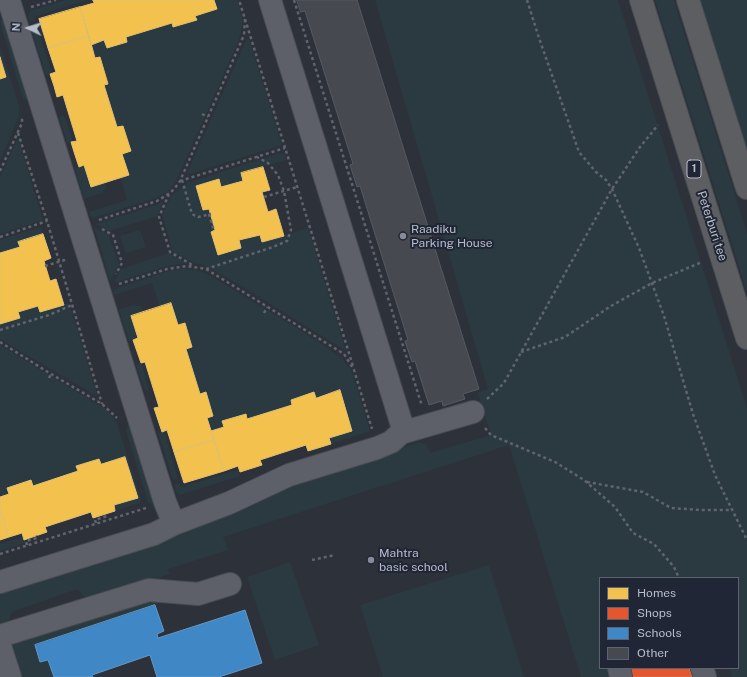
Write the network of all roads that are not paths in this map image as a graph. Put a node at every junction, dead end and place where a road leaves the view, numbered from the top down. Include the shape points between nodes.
1 (4, 0) edge
2 (270, 0) edge
3 (640, 0) edge
4 (688, 0) edge
5 (747, 188) edge
6 (747, 338) edge
7 (473, 412) road end
8 (401, 433) junction
9 (174, 524) junction
10 (0, 582) edge
11 (230, 584) dead end
12 (0, 636) edge
13 (0, 646) edge
14 (10, 677) edge

1 - 9 street via 10,4
2 - 8 street via 402,425
3 - 6 highway, Peterburi tee / 1
4 - 5 highway
7 - 8 street
8 - 9 street via 391,442 377,448 289,475 229,503
9 - 10 street via 154,534
11 - 12 street via 198,594 149,590
13 - 14 street

